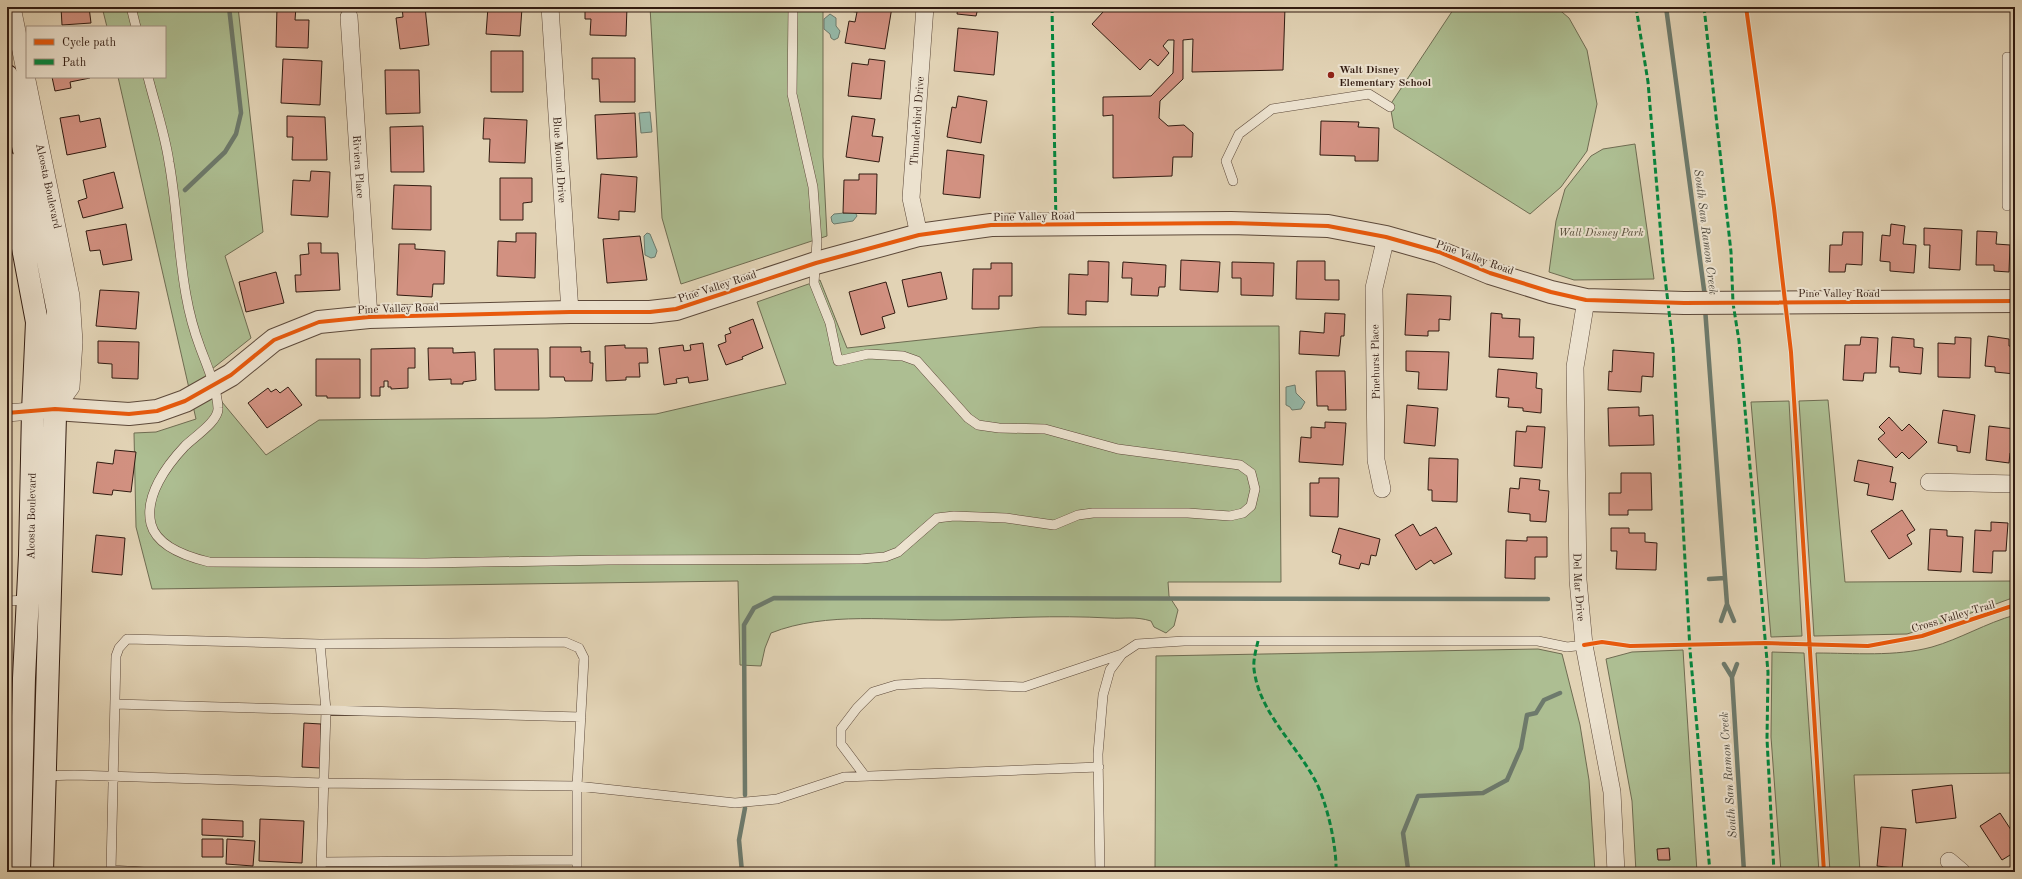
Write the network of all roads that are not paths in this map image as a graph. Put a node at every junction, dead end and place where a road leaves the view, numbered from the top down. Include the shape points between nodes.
1 (12, 7) edge
2 (131, 7) edge
3 (550, 7) edge
4 (793, 7) edge
5 (925, 7) edge
6 (349, 17) dead end
7 (136, 26) edge
8 (2015, 58) edge
9 (7, 76) edge
10 (26, 76) edge
11 (26, 78) edge
12 (148, 78) edge
13 (1390, 107) dead end
14 (7, 163) edge
15 (1233, 181) dead end
16 (2007, 206) dead end
17 (919, 235) junction
18 (1386, 237) junction
19 (816, 263) junction
20 (1586, 300) junction
21 (2015, 301) edge
22 (570, 312) junction
23 (369, 317) junction
24 (213, 384) junction
25 (55, 409) junction
26 (32, 411) junction
27 (7, 413) edge
28 (1929, 482) dead end
29 (2015, 484) edge
30 (1382, 489) dead end
31 (17, 600) edge
32 (320, 644) junction
33 (1584, 645) junction
34 (1122, 654) junction
35 (115, 704) junction
36 (326, 710) junction
37 (581, 717) junction
38 (1098, 767) junction
39 (44, 776) junction
40 (114, 776) junction
41 (865, 776) junction
42 (323, 783) junction
43 (577, 786) junction
44 (577, 860) junction
45 (321, 862) junction
46 (19, 872) edge
47 (42, 872) edge
48 (144, 872) edge
49 (321, 872) edge
50 (577, 872) edge
51 (1100, 872) edge
52 (1616, 872) edge

1 - 10 street, Alcosta Boulevard
2 - 7 lane
3 - 22 street, Blue Mound Drive
4 - 19 lane via 792,94 813,187
5 - 17 street, Thunderbird Drive via 911,198
6 - 23 street, Riviera Place
8 - 16 lane via 2008,57
9 - 25 street, Alcosta Boulevard via 58,311
11 - 25 street, Alcosta Boulevard via 71,296 74,342 71,387
12 - 24 lane via 169,162 186,296 198,344
13 - 15 lane via 1369,94 1272,109 1239,134 1226,161
14 - 26 street, Alcosta Boulevard via 37,322
17 - 18 street, Pine Valley Road via 991,225 1231,223 1328,226
17 - 19 street, Pine Valley Road
18 - 20 street, Pine Valley Road via 1438,252 1490,273 1550,292
18 - 30 street, Pinehurst Place via 1374,288 1376,460
19 - 22 street, Pine Valley Road via 676,309 650,312
19 - 24 lane via 814,283 830,323 838,361 868,354 903,356 917,361 968,418 978,425 1045,429 1118,449 1240,465 1251,473 1255,489 1251,506 1243,514 1230,516 1188,513 1093,513 1078,515 1054,525 1006,518 937,518 898,552 885,557 861,559 209,562 193,558 170,547 159,538 151,524 150,509 159,481 171,463 185,446 215,419 218,409
20 - 21 street, Pine Valley Road via 1684,303
20 - 33 street, Del Mar Drive via 1575,367 1578,580
22 - 23 street, Pine Valley Road
23 - 24 street, Pine Valley Road via 319,322 274,340 231,375
24 - 25 street, Pine Valley Road via 185,401 157,412 129,414
25 - 26 street
25 - 39 street, Alcosta Boulevard via 51,611
26 - 27 street
26 - 31 street, Alcosta Boulevard via 30,555
28 - 29 street
31 - 46 street, Alcosta Boulevard
32 - 35 lane via 127,640 119,648 116,656
32 - 36 lane
32 - 37 lane via 565,642 579,648 584,658
33 - 34 lane via 1568,646 1538,641 1184,641 1137,644
33 - 52 street, Del Mar Drive via 1612,792
34 - 38 lane via 1110,670 1103,695
34 - 41 lane via 1024,687 928,683 896,685 873,692 842,729 841,744
35 - 36 lane
35 - 40 lane
36 - 37 lane
36 - 42 lane
37 - 43 lane
38 - 41 lane
38 - 51 lane
39 - 40 lane
39 - 47 street, Alcosta Boulevard
40 - 42 lane
40 - 48 lane via 111,870
41 - 43 lane via 844,777 777,799 735,802
42 - 43 lane
42 - 45 lane
43 - 44 lane
44 - 45 lane
44 - 50 lane
45 - 49 lane

